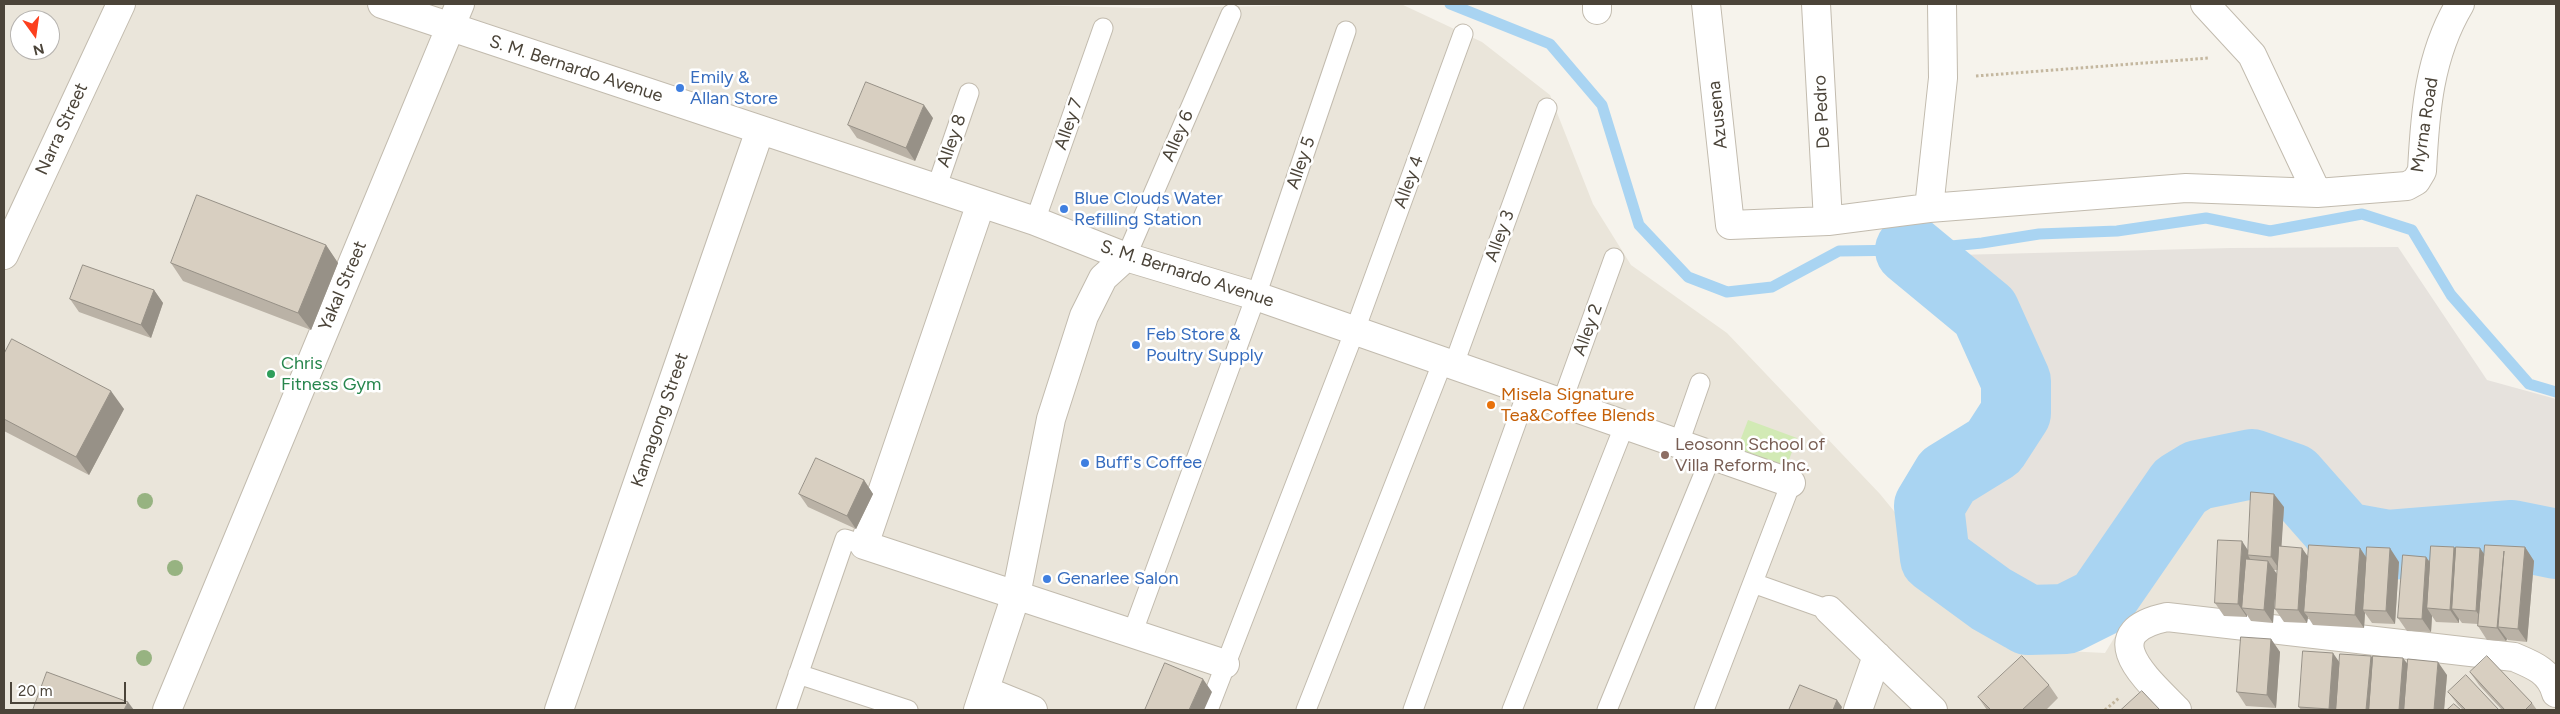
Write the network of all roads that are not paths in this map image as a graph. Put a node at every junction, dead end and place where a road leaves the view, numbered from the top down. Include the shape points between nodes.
1 (121, 4) edge
2 (382, 4) edge
3 (1706, 4) edge
4 (1816, 4) edge
5 (1942, 4) edge
6 (2205, 4) edge
7 (2460, 4) edge
8 (1231, 14) dead end
9 (455, 15) edge
10 (1102, 28) dead end
11 (1346, 31) dead end
12 (1463, 34) dead end
13 (969, 93) dead end
14 (1547, 108) dead end
15 (760, 130) junction
16 (936, 189) junction
17 (2317, 193) junction
18 (981, 203) junction
19 (1929, 208) junction
20 (1034, 221) junction
21 (1828, 221) junction
22 (1730, 225) joint
23 (4, 255) edge
24 (1126, 257) junction
25 (1614, 258) dead end
26 (1256, 296) junction
27 (1355, 330) junction
28 (1448, 362) junction
29 (1700, 383) dead end
30 (1528, 390) junction
31 (1562, 402) junction
32 (1625, 424) junction
33 (1679, 443) junction
34 (1712, 454) junction
35 (1791, 483) joint
36 (864, 544) junction
37 (1753, 583) junction
38 (1016, 595) junction
39 (1829, 610) joint
40 (1132, 634) junction
41 (1877, 656) junction
42 (1225, 664) junction
43 (798, 674) junction
44 (2556, 700) edge
45 (982, 701) edge
46 (167, 710) edge
47 (559, 710) edge
48 (786, 710) edge
49 (908, 710) edge
50 (1033, 710) edge
51 (1208, 710) edge
52 (1306, 710) edge
53 (1413, 710) edge
54 (1512, 710) edge
55 (1607, 710) edge
56 (1704, 710) edge
57 (1858, 710) edge
58 (1933, 710) edge
59 (2177, 710) edge

1 - 23 street, Narra Street
2 - 9 street, S. M. Bernardo Avenue
3 - 22 street, Azusena
4 - 21 street, De Pedro
5 - 19 street via 1943,78
6 - 17 street via 2252,55
7 - 17 street, Myrna Road via 2445,29 2426,104 2422,171 2416,181 2407,186
8 - 24 lane, Alley 6
9 - 15 street, S. M. Bernardo Avenue
9 - 46 street, Yakal Street
10 - 20 lane, Alley 7
11 - 26 lane, Alley 5
12 - 27 lane, Alley 4
13 - 16 lane, Alley 8
14 - 28 lane, Alley 3
15 - 16 street, S. M. Bernardo Avenue
15 - 47 street, Kamagong Street
16 - 18 street, S. M. Bernardo Avenue
17 - 19 street, Myrna Road via 2186,188
18 - 20 street, S. M. Bernardo Avenue
18 - 36 street
19 - 21 street, Myrna Road
20 - 24 street, S. M. Bernardo Avenue
21 - 22 street, Myrna Road
24 - 26 street, S. M. Bernardo Avenue
24 - 38 street via 1103,278 1084,316 1051,419
25 - 31 lane, Alley 2
26 - 27 street, S. M. Bernardo Avenue
26 - 40 lane, Alley 5
27 - 28 street, S. M. Bernardo Avenue
27 - 42 lane, Alley 4
28 - 30 street, S. M. Bernardo Avenue
28 - 52 lane, Alley 3
29 - 33 lane
30 - 31 street, S. M. Bernardo Avenue
30 - 53 lane
31 - 32 street, S. M. Bernardo Avenue
32 - 33 street, S. M. Bernardo Avenue
32 - 54 lane
33 - 34 street, S. M. Bernardo Avenue
34 - 35 street, S. M. Bernardo Avenue
34 - 55 lane
35 - 37 lane
36 - 38 street
36 - 43 lane via 845,539
37 - 39 lane
37 - 56 lane
38 - 40 street
38 - 45 street
39 - 41 street
40 - 42 street
41 - 57 street
41 - 58 street
42 - 51 lane, Alley 4
43 - 48 lane
43 - 49 lane
44 - 59 street via 2548,675 2514,657 2167,617 2150,621 2137,630 2130,641 2130,655 2135,667
45 - 50 street

